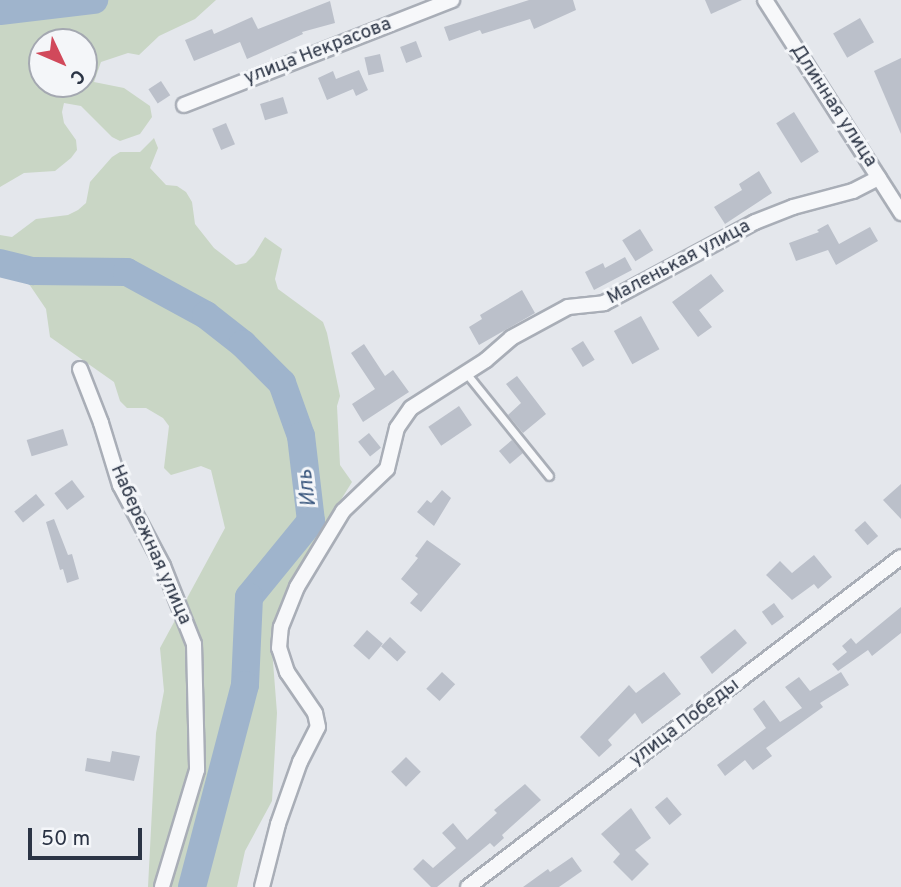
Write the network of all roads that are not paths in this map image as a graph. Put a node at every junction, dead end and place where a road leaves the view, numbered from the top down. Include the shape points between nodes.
1 (453, 0) edge
2 (765, 0) edge
3 (184, 105) dead end
4 (879, 178) junction
5 (901, 213) edge
6 (80, 369) dead end
7 (466, 373) junction
8 (549, 475) dead end
9 (901, 557) edge
10 (162, 887) edge
11 (262, 887) edge
12 (468, 887) edge

1 - 3 street, улица Некрасова
2 - 4 street, Длинная улица
4 - 5 street, Длинная улица
4 - 7 street, Маленькая улица via 853,191 755,222 604,303 568,307 511,338
6 - 10 street, Набережная улица via 120,485 163,566 194,644 197,770
7 - 8 lane
7 - 11 street, Маленькая улица via 411,408 397,428 387,469 344,511 293,597 281,627 279,648 287,672 316,713 318,727 278,824
9 - 12 street, улица Победы

